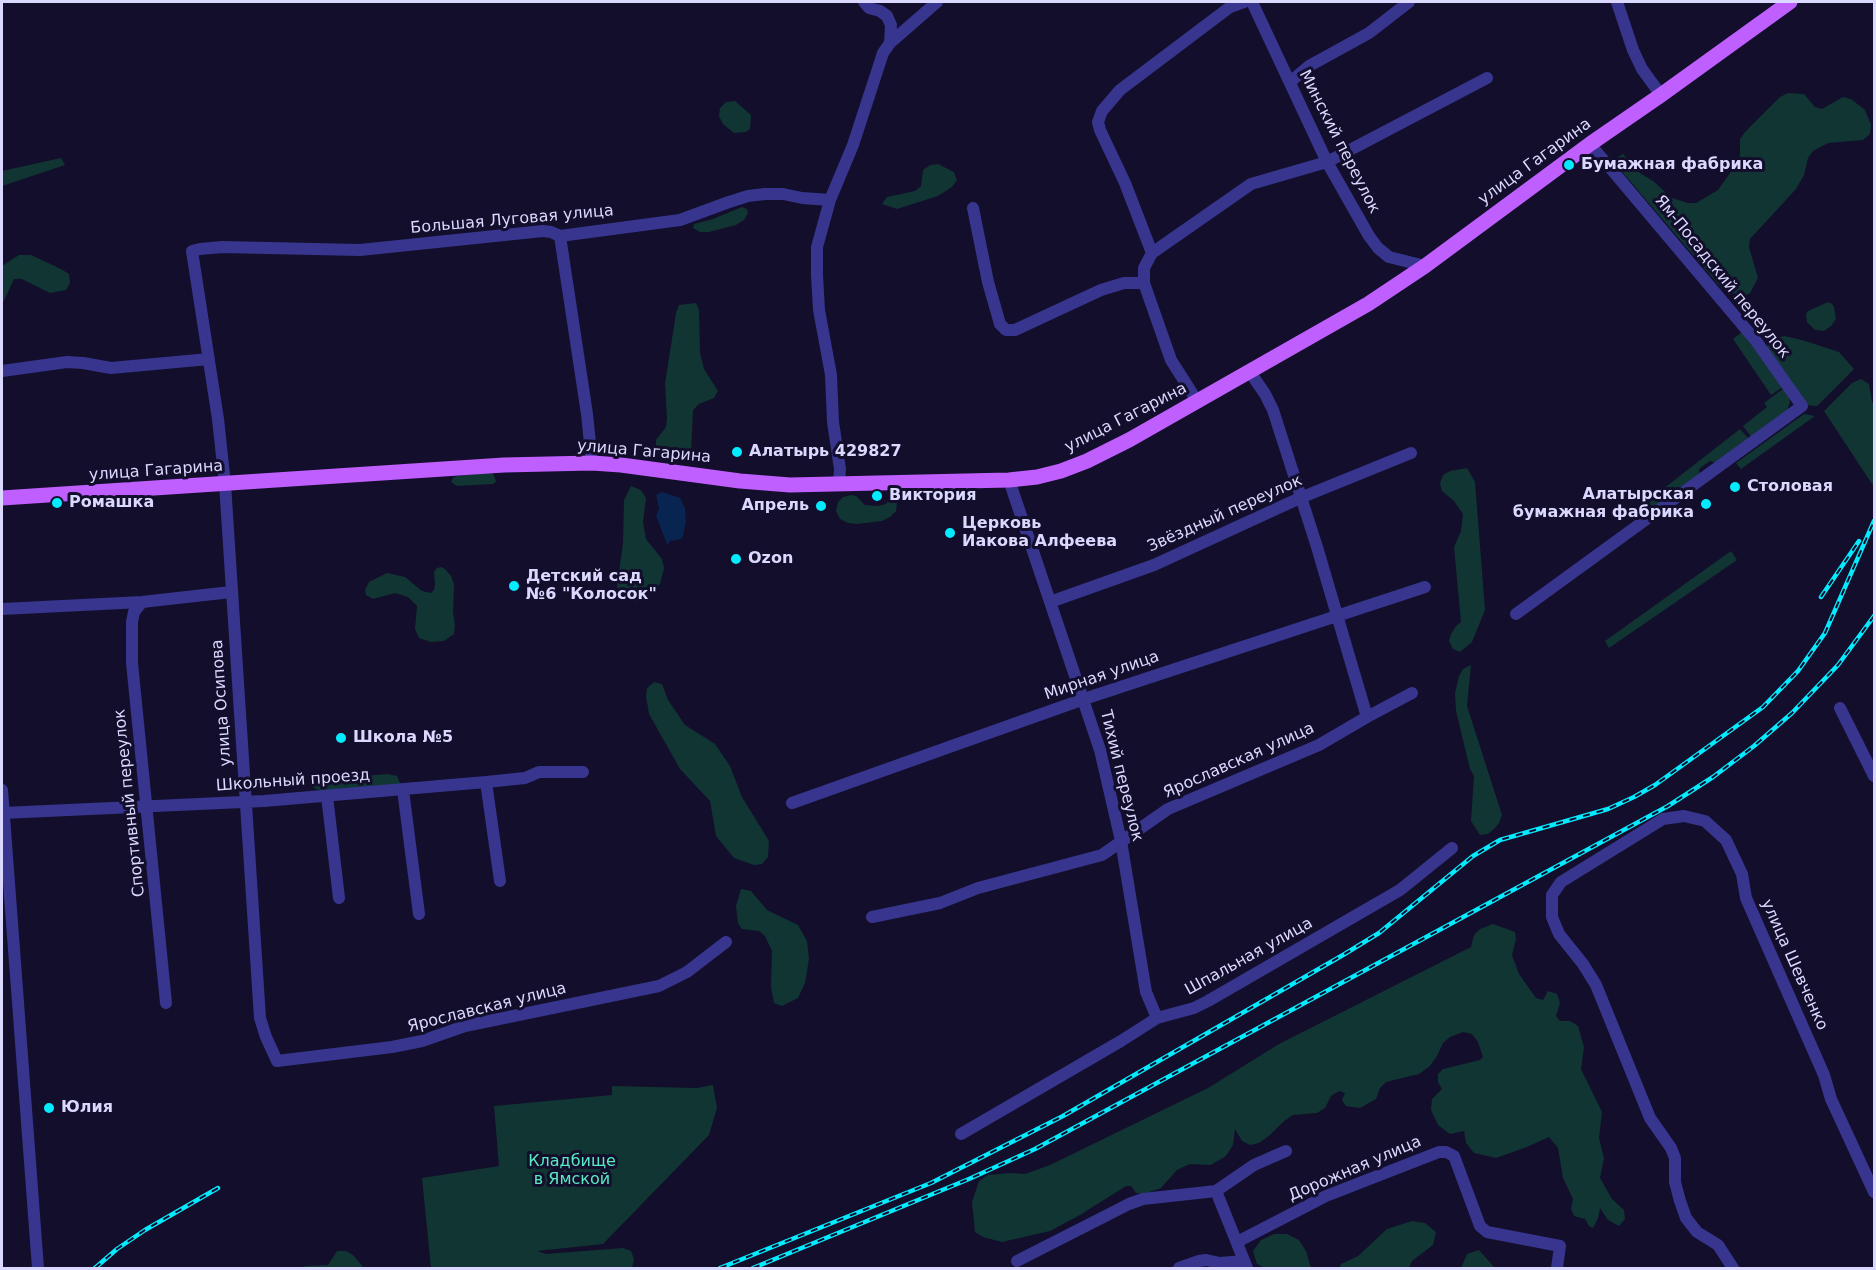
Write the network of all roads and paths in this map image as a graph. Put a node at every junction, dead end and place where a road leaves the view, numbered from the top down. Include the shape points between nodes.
1 (864, 2) edge
2 (937, 2) edge
3 (1244, 2) edge
4 (1252, 2) edge
5 (1409, 2) edge
6 (1617, 2) edge
7 (1790, 2) edge
8 (890, 43) junction
9 (1487, 78) dead end
10 (1290, 82) junction
11 (1661, 95) junction
12 (1590, 144) junction
13 (1327, 162) junction
14 (830, 200) junction
15 (973, 208) dead end
16 (560, 236) junction
17 (192, 251) joint
18 (1152, 253) junction
19 (1425, 266) junction
20 (1144, 283) junction
21 (209, 359) junction
22 (2, 371) edge
23 (1250, 372) junction
24 (1197, 402) junction
25 (1412, 453) dead end
26 (592, 463) junction
27 (1009, 480) junction
28 (839, 482) junction
29 (225, 484) junction
30 (2, 498) edge
31 (1300, 498) junction
32 (1425, 587) dead end
33 (231, 592) junction
34 (142, 602) junction
35 (1050, 602) junction
36 (2, 609) edge
37 (1516, 614) dead end
38 (1336, 616) junction
39 (1412, 693) dead end
40 (1084, 699) junction
41 (1840, 708) dead end
42 (1366, 717) junction
43 (583, 772) dead end
44 (1875, 776) edge
45 (486, 782) junction
46 (2, 789) edge
47 (404, 790) junction
48 (327, 796) junction
49 (244, 801) junction
50 (792, 803) dead end
51 (147, 807) junction
52 (3, 813) junction
53 (1120, 841) junction
54 (1452, 848) dead end
55 (500, 881) dead end
56 (339, 898) dead end
57 (418, 914) dead end
58 (872, 917) dead end
59 (726, 942) dead end
60 (166, 1003) dead end
61 (1157, 1018) junction
62 (277, 1061) joint
63 (961, 1134) dead end
64 (1286, 1151) dead end
65 (1216, 1191) junction
66 (1875, 1192) edge
67 (1237, 1242) junction
68 (1017, 1261) dead end
69 (1246, 1265) edge
70 (38, 1269) edge
71 (1179, 1269) edge
72 (1557, 1269) edge
73 (1733, 1269) edge

1 - 8 street via 887,16
2 - 8 street
3 - 18 street via 1230,7 1120,90 1102,111 1100,130
4 - 10 street, Минский переулок
5 - 10 street via 1369,33 1309,66
6 - 11 street via 1642,69
7 - 11 main road, улица Гагарина
8 - 14 street via 876,68 853,145
9 - 13 street
10 - 13 street, Минский переулок
11 - 12 main road, улица Гагарина
12 - 19 main road, улица Гагарина
12 - 37 street, Ям-Посадский переулок via 1756,341 1802,406
13 - 18 street via 1251,184
13 - 19 street, Минский переулок via 1378,248 1389,257
14 - 16 street, Большая Луговая улица via 765,194 680,220
14 - 28 street via 818,248 817,275 831,375
15 - 20 street via 988,282 1000,324 1006,330 1015,330 1101,290 1124,283
16 - 17 street, Большая Луговая улица via 543,231 360,250 222,247
16 - 26 street
17 - 21 street, улица Осипова
18 - 20 street via 1144,268
19 - 23 main road, улица Гагарина
20 - 24 street via 1171,360
21 - 22 street via 111,368 67,362
21 - 29 street, улица Осипова
23 - 24 main road, улица Гагарина
23 - 31 street via 1273,410
24 - 27 main road, улица Гагарина via 1087,461 1037,477
25 - 31 street, Звёздный переулок
26 - 28 main road, улица Гагарина via 790,485
26 - 29 main road, улица Гагарина via 504,465
27 - 28 main road, улица Гагарина
27 - 35 street, Тихий переулок
29 - 30 main road, улица Гагарина
29 - 33 street, улица Осипова
31 - 35 street, Звёздный переулок via 1154,565
31 - 38 street
32 - 38 street, Мирная улица
33 - 34 street
33 - 49 street, улица Осипова
34 - 36 street
34 - 51 street, Спортивный переулок via 132,622 132,663
35 - 40 street, Тихий переулок
38 - 40 street, Мирная улица
38 - 42 street
39 - 42 street, Ярославская улица
40 - 50 street, Мирная улица
40 - 53 street, Тихий переулок
41 - 44 street
42 - 53 street, Ярославская улица via 1319,745 1168,809
43 - 45 street, Школьный проезд via 539,772 525,778
45 - 47 street, Школьный проезд
45 - 55 street
46 - 52 street
47 - 48 street, Школьный проезд
47 - 57 street
48 - 49 street, Школьный проезд
48 - 56 street
49 - 51 street, Школьный проезд
49 - 62 street, улица Осипова via 260,1017
51 - 52 street, Школьный проезд
51 - 60 street, Спортивный переулок
52 - 70 street
53 - 58 street, Ярославская улица via 1102,855 978,888 940,903
53 - 61 street, Тихий переулок via 1146,992
54 - 61 street, Шпальная улица via 1400,890 1208,1001
59 - 62 street, Ярославская улица via 687,972 659,986 465,1026 392,1047
61 - 63 street, Шпальная улица
64 - 65 street via 1254,1165
65 - 67 street
65 - 68 street via 1143,1199
66 - 73 street, улица Шевченко via 1831,1099 1746,898 1742,874 1726,840 1705,821 1684,816 1663,819 1562,882 1552,895 1552,916 1559,934 1596,985 1650,1118 1671,1148 1675,1182 1686,1218 1697,1232 1718,1245
67 - 69 street
67 - 72 street, Дорожная улица via 1326,1196 1446,1152 1454,1156 1480,1226 1487,1232 1560,1246
69 - 71 street via 1206,1260

